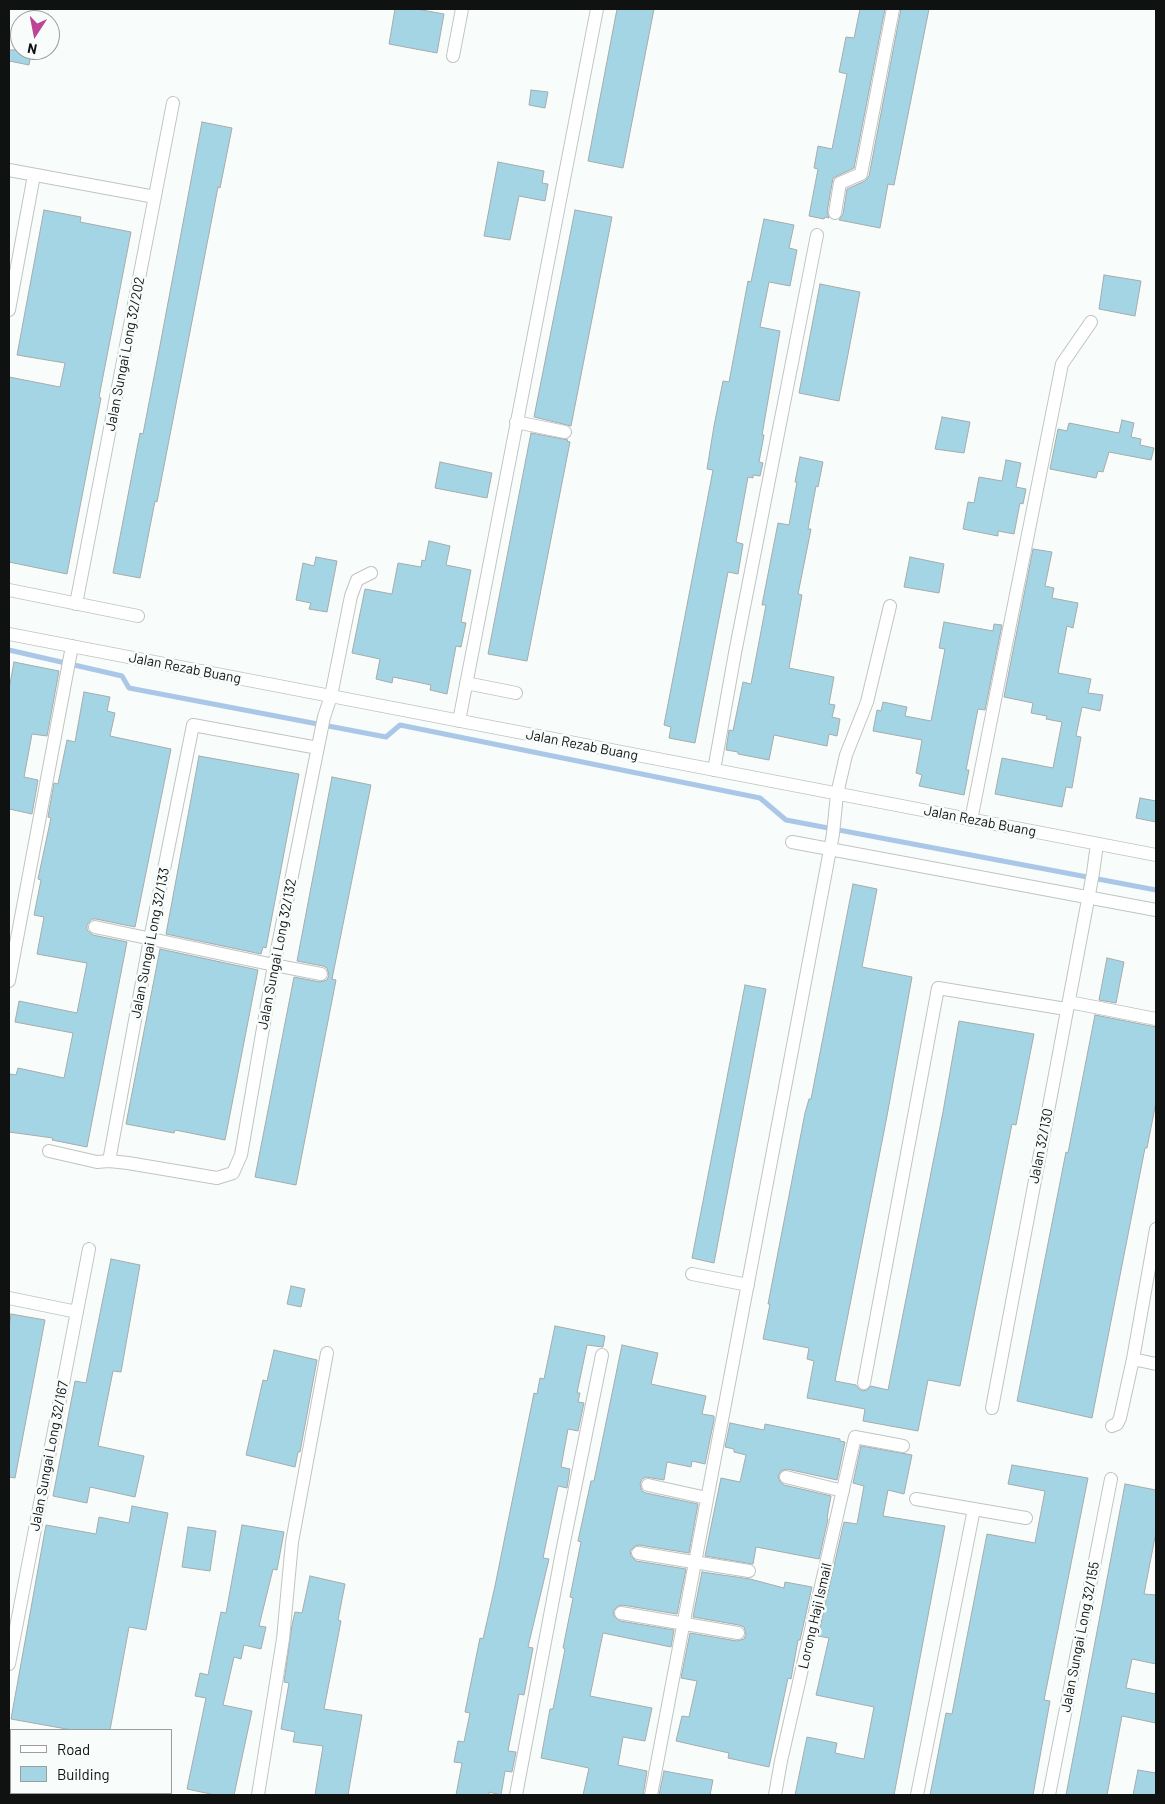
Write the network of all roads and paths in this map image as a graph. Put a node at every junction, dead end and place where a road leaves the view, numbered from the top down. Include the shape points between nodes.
1 (462, 9) edge
2 (597, 9) edge
3 (893, 9) edge
4 (453, 56) dead end
5 (173, 103) dead end
6 (9, 170) edge
7 (34, 175) junction
8 (155, 197) junction
9 (835, 213) dead end
10 (817, 236) dead end
11 (9, 310) edge
12 (1091, 322) dead end
13 (516, 422) junction
14 (565, 432) dead end
15 (371, 573) dead end
16 (9, 590) edge
17 (76, 604) junction
18 (890, 606) dead end
19 (138, 616) dead end
20 (9, 634) edge
21 (72, 646) junction
22 (466, 683) junction
23 (516, 693) dead end
24 (331, 696) junction
25 (459, 721) junction
26 (319, 742) junction
27 (714, 770) junction
28 (837, 794) junction
29 (970, 820) junction
30 (792, 842) dead end
31 (1097, 844) junction
32 (830, 850) junction
33 (1156, 855) edge
34 (1091, 885) junction
35 (1156, 910) edge
36 (95, 927) dead end
37 (150, 939) junction
38 (274, 965) junction
39 (321, 974) dead end
40 (9, 981) edge
41 (1068, 1006) junction
42 (1156, 1019) edge
43 (49, 1151) dead end
44 (110, 1161) junction
45 (1156, 1229) edge
46 (89, 1248) dead end
47 (692, 1274) dead end
48 (748, 1285) junction
49 (9, 1298) edge
50 (77, 1312) junction
51 (327, 1353) dead end
52 (602, 1354) dead end
53 (1133, 1359) junction
54 (1156, 1364) edge
55 (864, 1383) dead end
56 (992, 1408) dead end
57 (1112, 1426) dead end
58 (903, 1446) dead end
59 (786, 1477) dead end
60 (1111, 1479) dead end
61 (648, 1485) dead end
62 (843, 1491) junction
63 (707, 1498) junction
64 (916, 1499) dead end
65 (974, 1509) junction
66 (1026, 1518) dead end
67 (638, 1552) dead end
68 (695, 1562) junction
69 (749, 1571) dead end
70 (621, 1613) dead end
71 (683, 1623) junction
72 (738, 1633) dead end
73 (9, 1664) edge
74 (258, 1795) edge
75 (516, 1795) edge
76 (651, 1795) edge
77 (775, 1795) edge
78 (916, 1795) edge
79 (1049, 1795) edge

1 - 4 street
2 - 13 street
3 - 9 street via 861,174 840,183
5 - 8 street, Jalan Sungai Long 32/202
6 - 7 street
7 - 8 street
7 - 11 street
8 - 17 street, Jalan Sungai Long 32/202
10 - 27 street
12 - 29 street via 1062,364
13 - 14 street
13 - 22 street
15 - 24 street, Jalan Sungai Long 32/132 via 357,580 351,596
16 - 17 street
17 - 19 street
18 - 28 street via 867,702 846,755
20 - 21 street, Jalan Rezab Buang
21 - 24 street, Jalan Rezab Buang
21 - 40 street
22 - 23 street
22 - 25 street
24 - 25 street, Jalan Rezab Buang
24 - 26 street, Jalan Sungai Long 32/132
25 - 27 street, Jalan Rezab Buang
26 - 37 street, Jalan Sungai Long 32/133 via 192,725
26 - 38 street, Jalan Sungai Long 32/132
27 - 28 street, Jalan Rezab Buang
28 - 29 street, Jalan Rezab Buang
28 - 32 street
29 - 31 street, Jalan Rezab Buang
30 - 32 street
31 - 33 street, Jalan Rezab Buang
31 - 34 street, Jalan 32/130
32 - 34 street
32 - 48 street
34 - 35 street
34 - 41 street, Jalan 32/130
36 - 37 street
37 - 38 street
37 - 44 street, Jalan Sungai Long 32/133
38 - 39 street
38 - 44 street, Jalan Sungai Long 32/132 via 241,1155 233,1173 217,1178
41 - 42 street
41 - 55 street via 938,988
41 - 56 street, Jalan 32/130
43 - 44 street via 97,1162
45 - 53 street
46 - 50 street, Jalan Sungai Long 32/167
47 - 48 street
48 - 63 street
49 - 50 street
50 - 73 street, Jalan Sungai Long 32/167
51 - 74 street via 292,1542 283,1639
52 - 75 street
53 - 54 street
53 - 57 street via 1120,1418
58 - 62 street, Lorong Haji Ismail via 855,1437
59 - 62 street
60 - 79 street, Jalan Sungai Long 32/155
61 - 63 street
62 - 77 street, Lorong Haji Ismail
63 - 68 street
64 - 65 street
65 - 66 street
65 - 78 street
67 - 68 street
68 - 69 street
68 - 71 street
70 - 71 street
71 - 72 street
71 - 76 street

